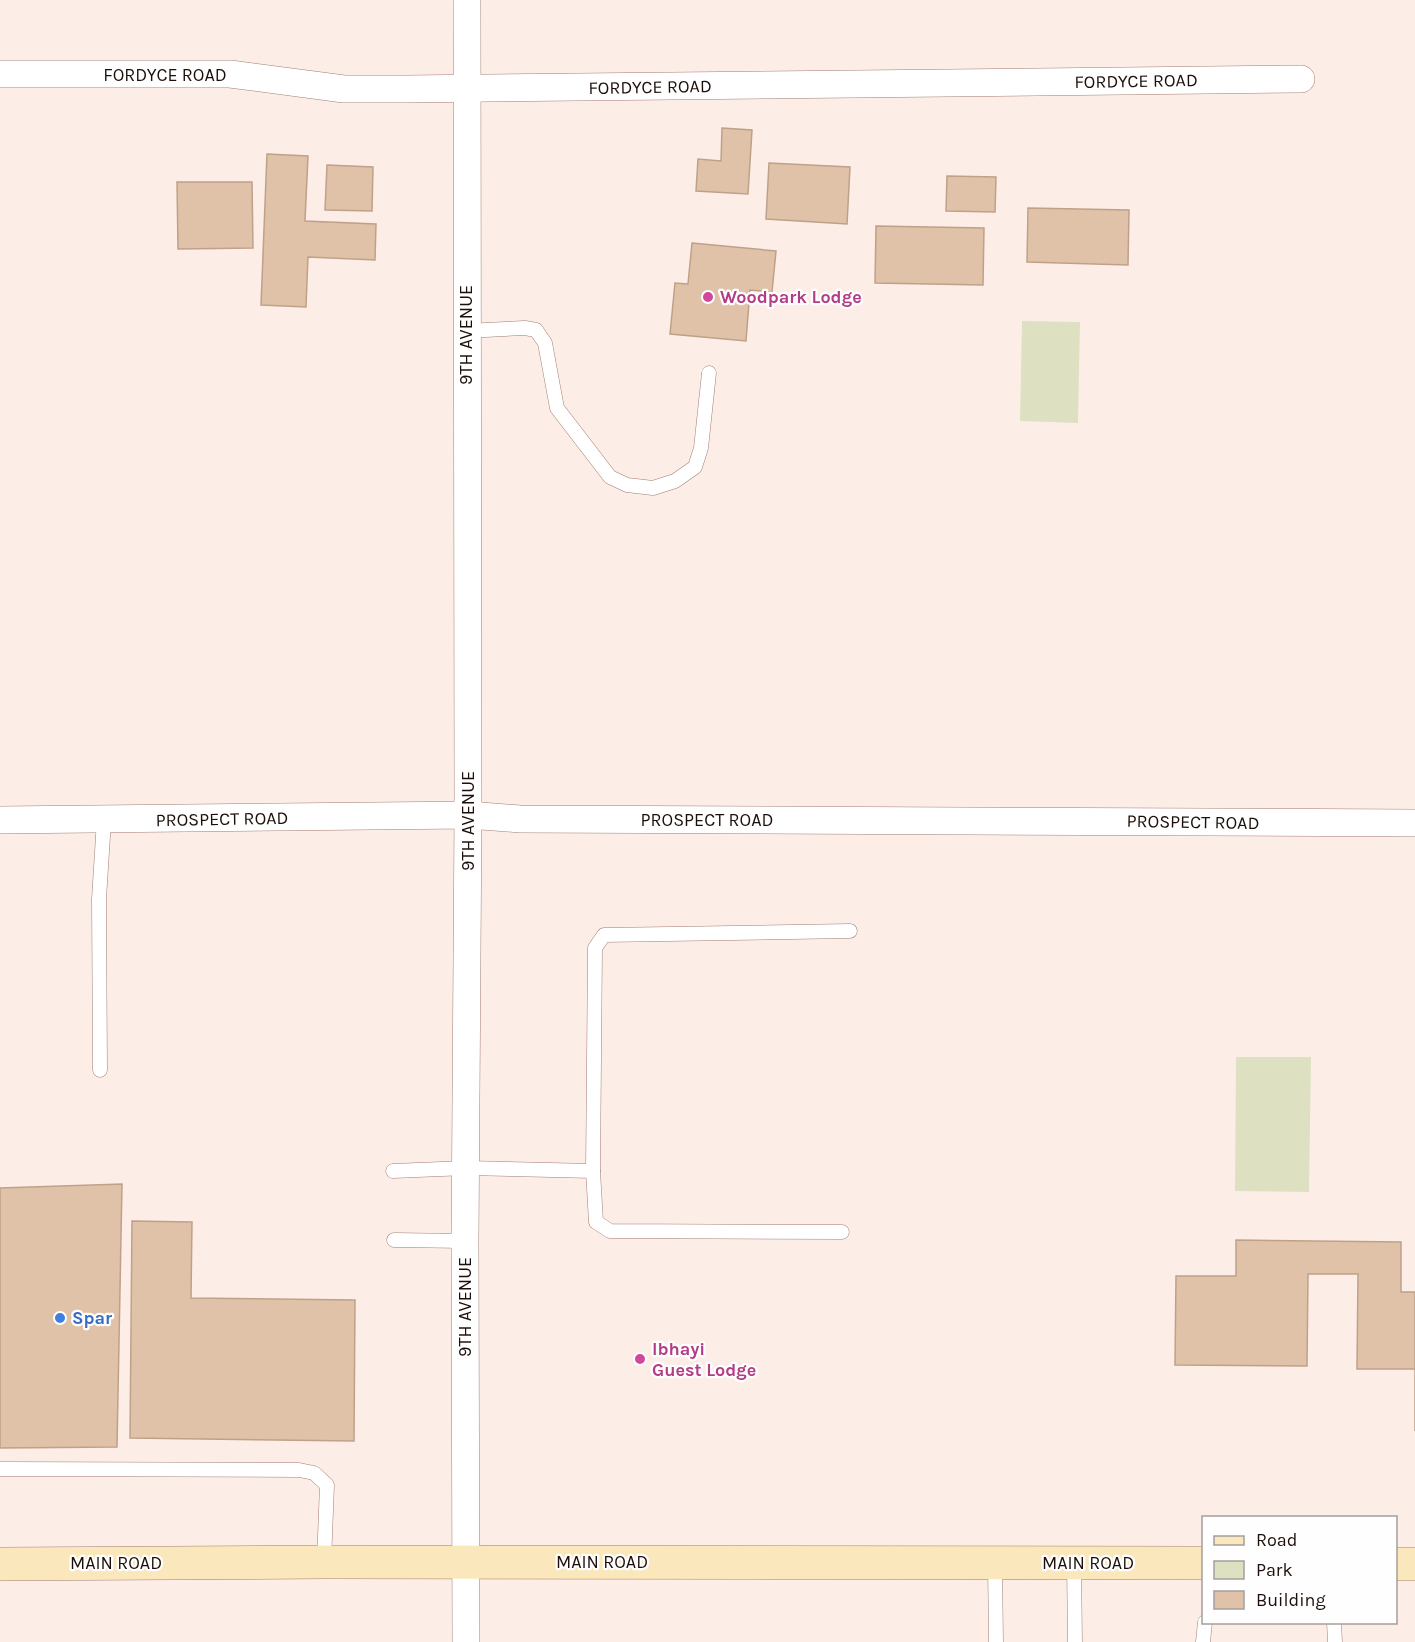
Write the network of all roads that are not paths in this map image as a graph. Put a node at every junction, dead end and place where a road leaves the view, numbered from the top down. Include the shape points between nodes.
1 (466, 0) edge
2 (0, 74) edge
3 (1301, 80) dead end
4 (467, 89) junction
5 (465, 331) junction
6 (710, 373) dead end
7 (468, 816) junction
8 (0, 820) edge
9 (104, 820) junction
10 (1415, 823) edge
11 (850, 931) dead end
12 (100, 1070) dead end
13 (466, 1168) junction
14 (393, 1171) dead end
15 (593, 1171) junction
16 (842, 1232) dead end
17 (394, 1240) dead end
18 (465, 1241) junction
19 (0, 1469) edge
20 (324, 1562) junction
21 (466, 1563) junction
22 (995, 1563) junction
23 (1074, 1563) junction
24 (1202, 1563) edge
25 (0, 1564) edge
26 (1397, 1564) edge
27 (1415, 1564) edge
28 (1205, 1624) edge
29 (1334, 1624) edge
30 (466, 1642) edge
31 (996, 1642) edge
32 (1075, 1642) edge
33 (1203, 1642) edge
34 (1335, 1642) edge

1 - 4 street, 9TH AVENUE
2 - 4 street, FORDYCE ROAD via 230,74 344,89
3 - 4 street, FORDYCE ROAD
4 - 5 street, 9TH AVENUE
5 - 6 lane via 536,330 545,343 557,408 610,477 627,485 653,488 675,481 694,467 701,448
5 - 7 street, 9TH AVENUE
7 - 9 street, PROSPECT ROAD
7 - 10 street, PROSPECT ROAD
7 - 13 street, 9TH AVENUE
8 - 9 street, PROSPECT ROAD
9 - 12 lane via 99,899
11 - 15 lane via 604,934 595,948
13 - 14 lane
13 - 15 lane
13 - 18 street, 9TH AVENUE
15 - 16 lane via 596,1222 610,1232
17 - 18 lane
18 - 21 street, 9TH AVENUE
19 - 20 lane via 314,1473 327,1485
20 - 21 main road, MAIN ROAD
20 - 25 main road, MAIN ROAD
21 - 22 main road, MAIN ROAD
21 - 30 street, 9TH AVENUE
22 - 23 main road, MAIN ROAD
22 - 31 lane
23 - 24 main road, MAIN ROAD
23 - 32 lane
26 - 27 main road
28 - 33 lane
29 - 34 lane

